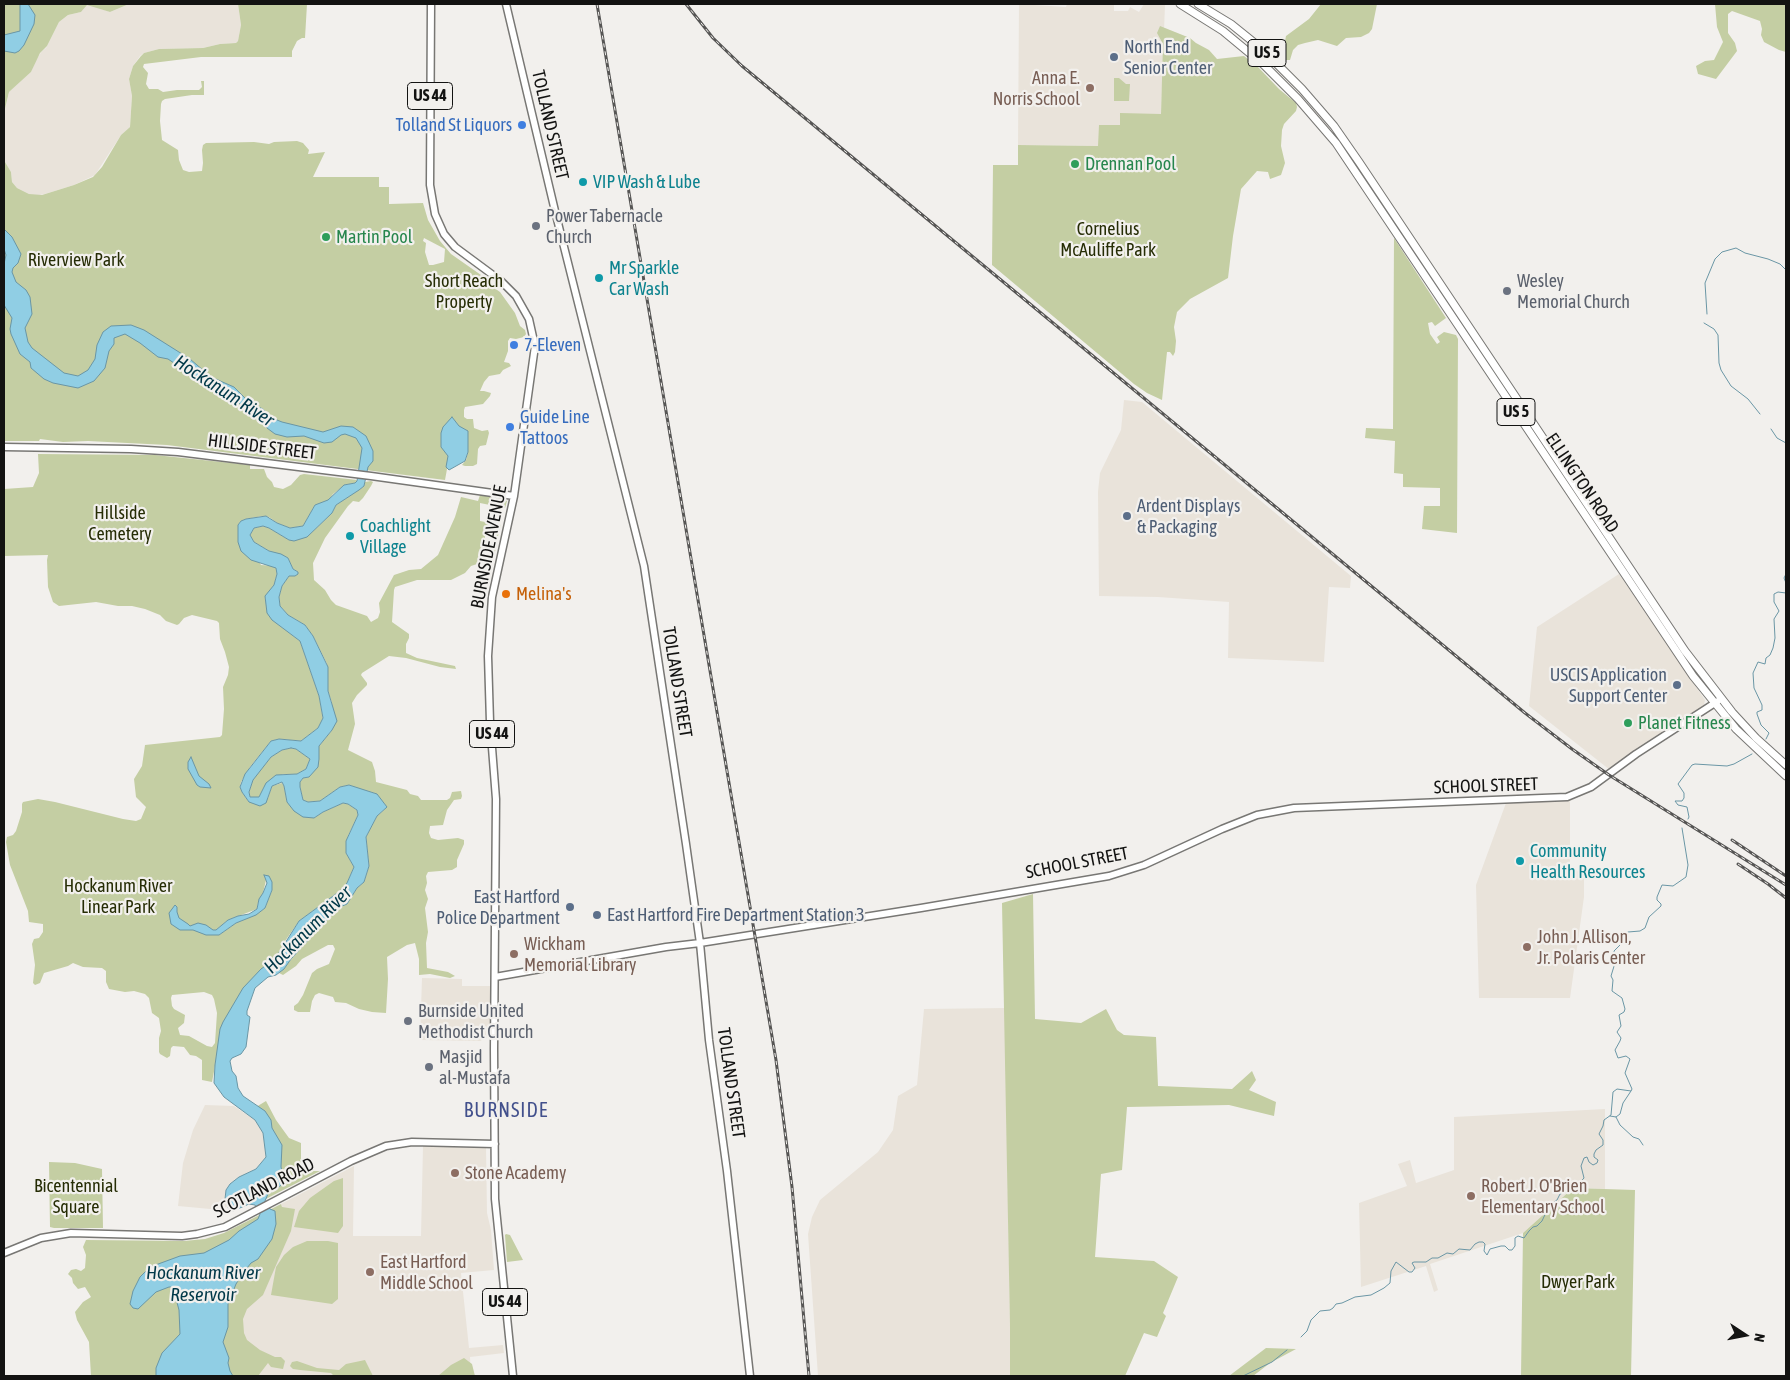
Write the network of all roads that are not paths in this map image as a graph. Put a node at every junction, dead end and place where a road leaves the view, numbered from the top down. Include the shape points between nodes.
1 (431, 4) edge
2 (506, 4) edge
3 (1180, 4) edge
4 (1198, 4) edge
5 (1493, 362) junction
6 (1486, 367) junction
7 (4, 447) edge
8 (514, 496) junction
9 (1648, 593) junction
10 (1640, 598) junction
11 (1721, 699) junction
12 (1714, 704) junction
13 (1786, 765) edge
14 (1786, 776) edge
15 (700, 943) junction
16 (495, 977) junction
17 (494, 1144) junction
18 (4, 1253) edge
19 (513, 1376) edge
20 (750, 1376) edge

1 - 8 main road, BURNSIDE AVENUE / US 44 via 430,185 434,214 455,247 516,296 530,319 533,333 534,362
2 - 15 main road, TOLLAND STREET via 644,566
3 - 6 highway, ELLINGTON ROAD / US 5 via 1244,48 1317,120 1349,162
4 - 5 highway, ELLINGTON ROAD / US 5 via 1257,45 1324,114 1353,152
5 - 6 highway
5 - 9 highway, ELLINGTON ROAD / US 5
6 - 10 highway, ELLINGTON ROAD / US 5
7 - 8 main road, HILLSIDE STREET via 168,451
8 - 16 main road, BURNSIDE AVENUE / US 44 via 492,597 488,656 496,799
9 - 10 highway
9 - 11 highway, ELLINGTON ROAD / US 5
10 - 12 highway, ELLINGTON ROAD / US 5
11 - 12 main road, SCHOOL STREET
11 - 13 highway, ELLINGTON ROAD / US 5
12 - 14 highway, ELLINGTON ROAD / US 5
12 - 15 main road, SCHOOL STREET via 1590,787 1570,796 1294,808 1257,814 1144,865 1114,874
15 - 16 main road, SCHOOL STREET
15 - 20 main road, TOLLAND STREET
16 - 17 main road, BURNSIDE AVENUE / US 44
17 - 18 main road, SCOTLAND ROAD via 412,1142 386,1146 360,1156 225,1226 197,1234 71,1233 41,1238
17 - 19 main road, BURNSIDE AVENUE / US 44 via 495,1199

